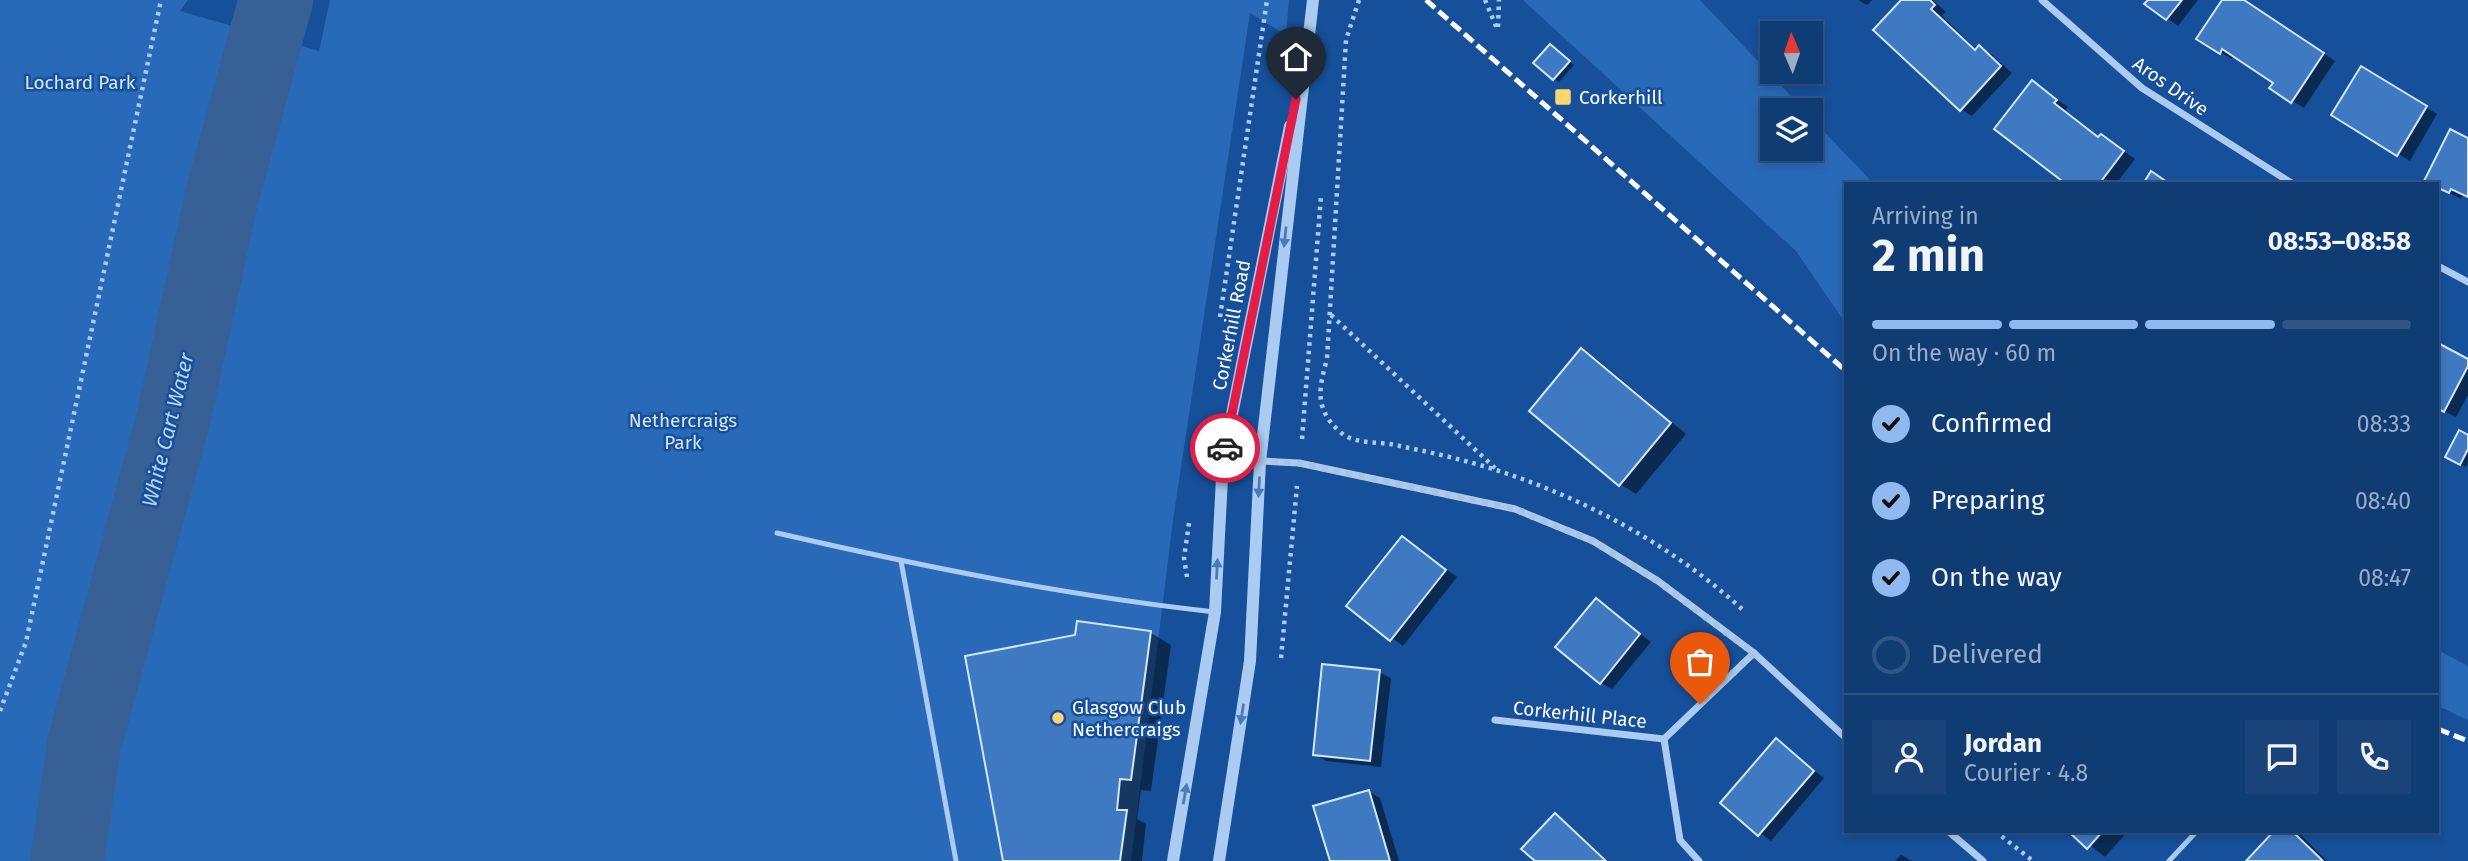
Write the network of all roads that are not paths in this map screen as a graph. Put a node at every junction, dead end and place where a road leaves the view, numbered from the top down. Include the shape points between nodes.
1 (1313, 0) edge
2 (2042, 0) edge
3 (1307, 47) junction
4 (2290, 182) edge
5 (2439, 267) edge
6 (2468, 282) edge
7 (1223, 459) junction
8 (1261, 462) junction
9 (777, 533) dead end
10 (901, 561) junction
11 (1215, 612) junction
12 (1754, 653) junction
13 (1495, 720) dead end
14 (1844, 736) edge
15 (1664, 739) junction
16 (1950, 833) edge
17 (2195, 833) edge
18 (956, 861) edge
19 (1173, 861) edge
20 (1219, 861) edge
21 (1699, 861) edge
22 (1983, 861) edge
23 (2169, 861) edge

1 - 3 street, Corkerhill Road
2 - 4 street, Aros Drive via 2142,88
3 - 7 street, Corkerhill Road
3 -> 8 street, Corkerhill Road
5 - 6 street
7 - 8 street
11 -> 7 street, Corkerhill Road
8 - 12 street via 1299,463 1515,509 1593,541 1658,581
8 -> 20 street, Corkerhill Road via 1250,661
9 - 10 lane
10 - 11 lane
10 - 18 lane
19 -> 11 street, Corkerhill Road
12 - 14 street
12 - 15 street, Corkerhill Place
13 - 15 street, Corkerhill Place
15 - 21 street via 1680,840
16 - 22 street
17 - 23 lane

